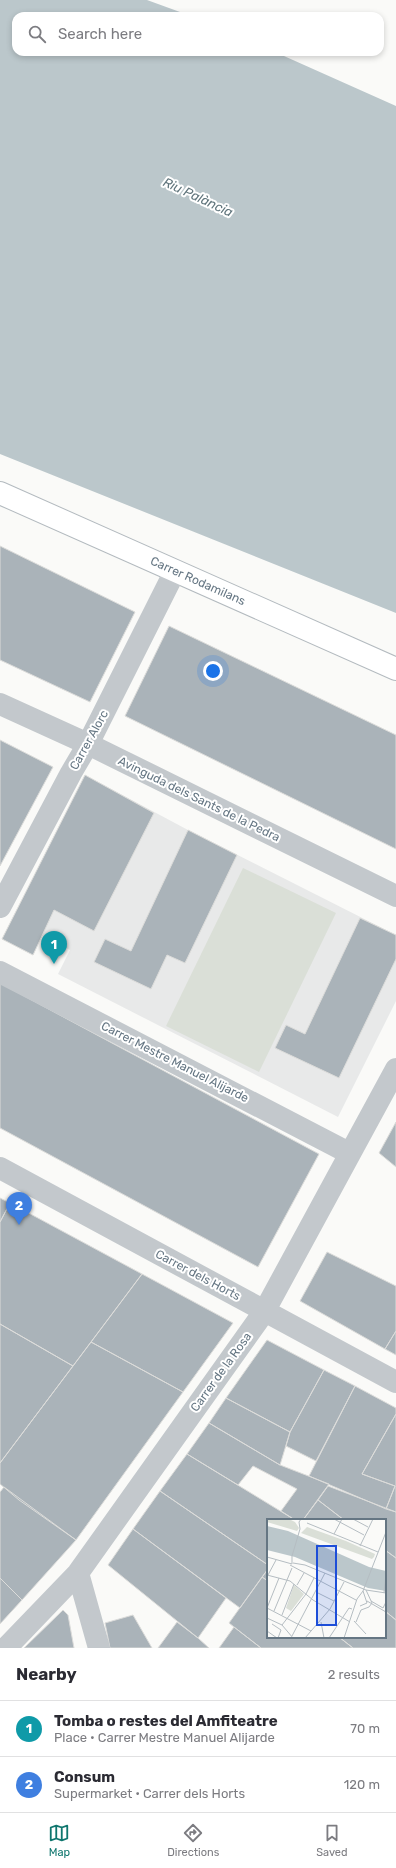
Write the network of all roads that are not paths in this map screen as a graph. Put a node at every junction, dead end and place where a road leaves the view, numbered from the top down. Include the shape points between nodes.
1 (0, 493) edge
2 (175, 571) junction
3 (396, 669) edge
4 (0, 704) edge
5 (88, 744) junction
6 (396, 896) edge
7 (0, 907) edge
8 (0, 972) edge
9 (396, 1069) edge
10 (349, 1153) junction
11 (0, 1168) edge
12 (264, 1312) junction
13 (396, 1382) edge
14 (78, 1573) junction
15 (6, 1648) edge
16 (99, 1648) edge

1 - 2 street, Carrer Rodamilans
2 - 3 street, Carrer Rodamilans
2 - 5 street, Carrer Alorc
4 - 5 street, Avinguda dels Sants de la Pedra
5 - 6 street, Avinguda dels Sants de la Pedra
5 - 7 street, Carrer Alorc via 70,773
8 - 10 street, Carrer Mestre Manuel Alijarde
9 - 10 street, Carrer de la Rosa
10 - 12 street, Carrer de la Rosa
11 - 12 street, Carrer dels Horts
12 - 13 street, Carrer dels Horts
12 - 14 street, Carrer de la Rosa
14 - 15 street, Carrer de la Rosa
14 - 16 street

